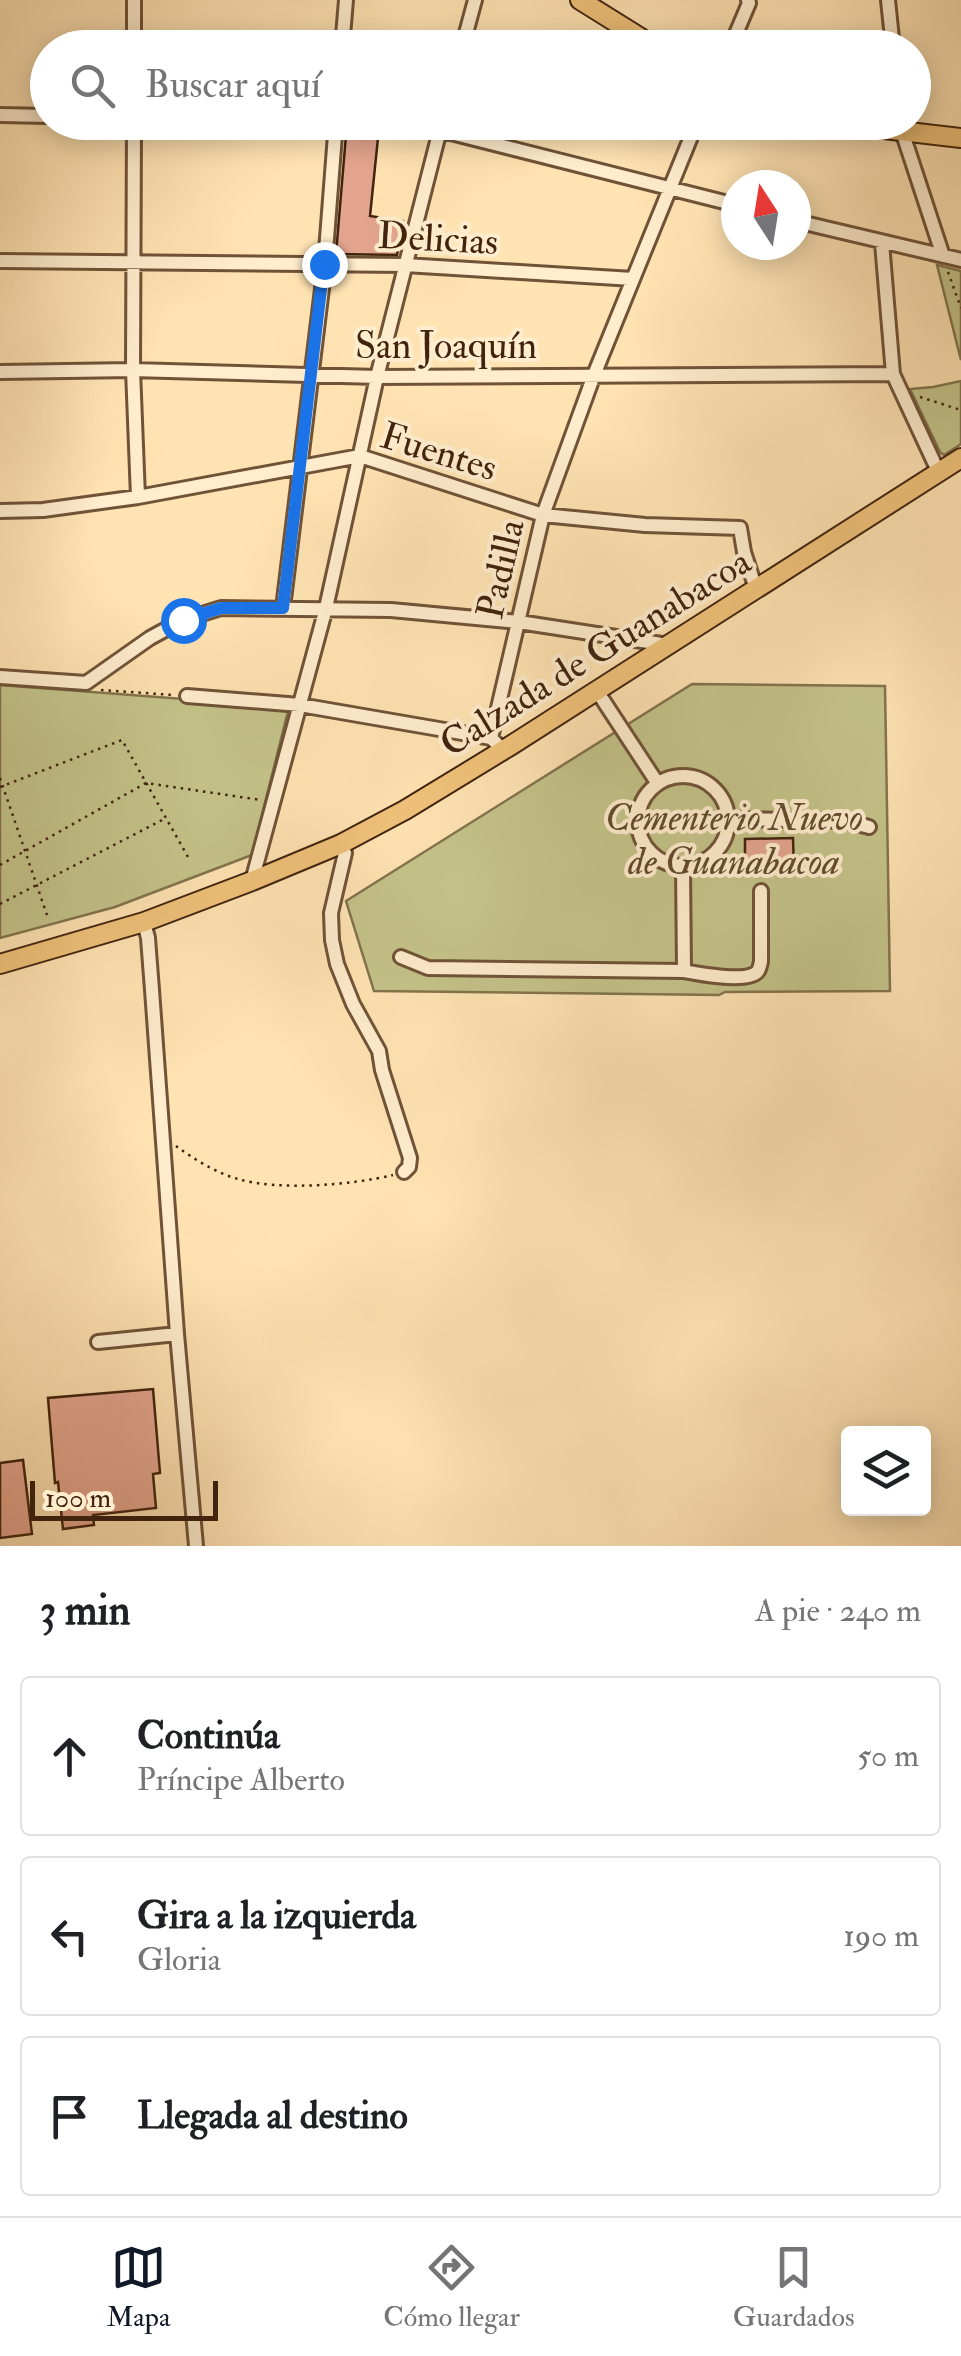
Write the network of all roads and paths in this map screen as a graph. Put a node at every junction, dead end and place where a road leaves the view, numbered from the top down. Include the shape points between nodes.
1 (134, 0) edge
2 (346, 0) edge
3 (476, 0) edge
4 (580, 0) edge
5 (748, 0) edge
6 (888, 0) edge
7 (134, 30) edge
8 (344, 30) edge
9 (467, 30) edge
10 (628, 30) edge
11 (738, 30) edge
12 (890, 30) edge
13 (0, 115) edge
14 (30, 116) edge
15 (931, 132) edge
16 (961, 138) edge
17 (134, 140) edge
18 (334, 140) edge
19 (436, 140) edge
20 (492, 140) edge
21 (690, 140) edge
22 (905, 140) edge
23 (670, 188) junction
24 (721, 201) edge
25 (811, 224) edge
26 (882, 243) junction
27 (943, 256) junction
28 (961, 260) edge
29 (0, 261) edge
30 (134, 262) junction
31 (324, 264) junction
32 (405, 265) junction
33 (633, 280) junction
34 (961, 308) edge
35 (132, 370) junction
36 (0, 372) edge
37 (311, 374) junction
38 (893, 374) junction
39 (594, 375) junction
40 (376, 377) junction
41 (901, 390) junction
42 (961, 410) edge
43 (360, 456) junction
44 (961, 458) edge
45 (299, 466) junction
46 (939, 474) junction
47 (138, 497) junction
48 (0, 511) edge
49 (543, 514) junction
50 (756, 589) junction
51 (283, 608) junction
52 (326, 608) junction
53 (519, 622) junction
54 (668, 645) junction
55 (0, 677) edge
56 (86, 683) junction
57 (598, 690) junction
58 (187, 696) joint
59 (300, 705) junction
60 (497, 744) junction
61 (0, 778) edge
62 (146, 782) junction
63 (658, 784) junction
64 (1, 787) edge
65 (262, 800) dead end
66 (166, 818) junction
67 (729, 819) junction
68 (869, 827) dead end
69 (341, 844) junction
70 (25, 852) junction
71 (188, 857) dead end
72 (0, 865) edge
73 (683, 867) junction
74 (252, 881) junction
75 (37, 886) junction
76 (761, 892) dead end
77 (0, 904) edge
78 (48, 918) dead end
79 (144, 922) junction
80 (401, 957) dead end
81 (0, 964) edge
82 (684, 971) junction
83 (165, 1144) junction
84 (404, 1172) joint
85 (177, 1334) junction
86 (98, 1342) dead end
87 (196, 1546) edge

1 - 7 street
2 - 8 street
3 - 9 street
4 - 10 main road
5 - 11 street
6 - 12 street
13 - 14 street
15 - 16 main road
17 - 30 street
18 - 31 street
19 - 32 street
20 - 23 street
21 - 23 street, Padilla
22 - 27 street
23 - 24 street
23 - 33 street, Padilla
25 - 26 street
26 - 27 street
26 - 38 street
27 - 28 street
27 - 34 path
29 - 30 street, Delicias
30 - 31 street, Delicias
30 - 35 street
31 - 32 street, Delicias
31 - 37 street
32 - 33 street, Delicias
32 - 40 street
33 - 39 street, Padilla
35 - 36 street, San Joaquín
35 - 37 street, San Joaquín
35 - 47 street
37 - 40 street, San Joaquín
37 - 45 street
38 - 39 street, San Joaquín
38 - 41 street
39 - 40 street, San Joaquín
39 - 49 street, Padilla
40 - 43 street
41 - 42 path
41 - 46 street
43 - 45 street, Fuentes
43 - 49 street, Fuentes
43 - 52 street
44 - 46 main road, Calzada de Guanabacoa
45 - 47 street, Fuentes
45 - 51 street
46 - 50 main road, Calzada de Guanabacoa
47 - 48 street, Fuentes
49 - 50 street, Fuentes via 740,528
49 - 53 street, Padilla
50 - 54 main road, Calzada de Guanabacoa
51 - 52 street
51 - 56 street via 221,608 183,620
52 - 53 street
52 - 59 street
53 - 54 street
53 - 60 street, Padilla
54 - 57 main road, Calzada de Guanabacoa
55 - 56 street
56 - 58 path
57 - 60 main road, Calzada de Guanabacoa
57 - 63 street
58 - 59 street
59 - 60 street
59 - 74 street
60 - 69 main road, Calzada de Guanabacoa via 405,810
61 - 64 path
62 - 64 path via 122,740
62 - 65 path
62 - 66 path
62 - 70 path
63 - 67 street via 680,776 704,781 722,797
63 - 73 street via 642,802 640,834 660,860
64 - 70 path
66 - 71 path
66 - 75 path
67 - 68 street
67 - 73 street via 719,850
69 - 74 main road, Calzada de Guanabacoa
69 - 84 street via 332,940 379,1051 410,1158
70 - 72 path
70 - 75 path
73 - 82 street
74 - 79 main road, Calzada de Guanabacoa
75 - 77 path
75 - 78 path
76 - 82 street via 760,969 751,976 715,977
79 - 81 main road, Calzada de Guanabacoa
79 - 83 street
80 - 82 street via 428,968
83 - 84 path via 263,1185
83 - 85 street
85 - 86 street
85 - 87 street

